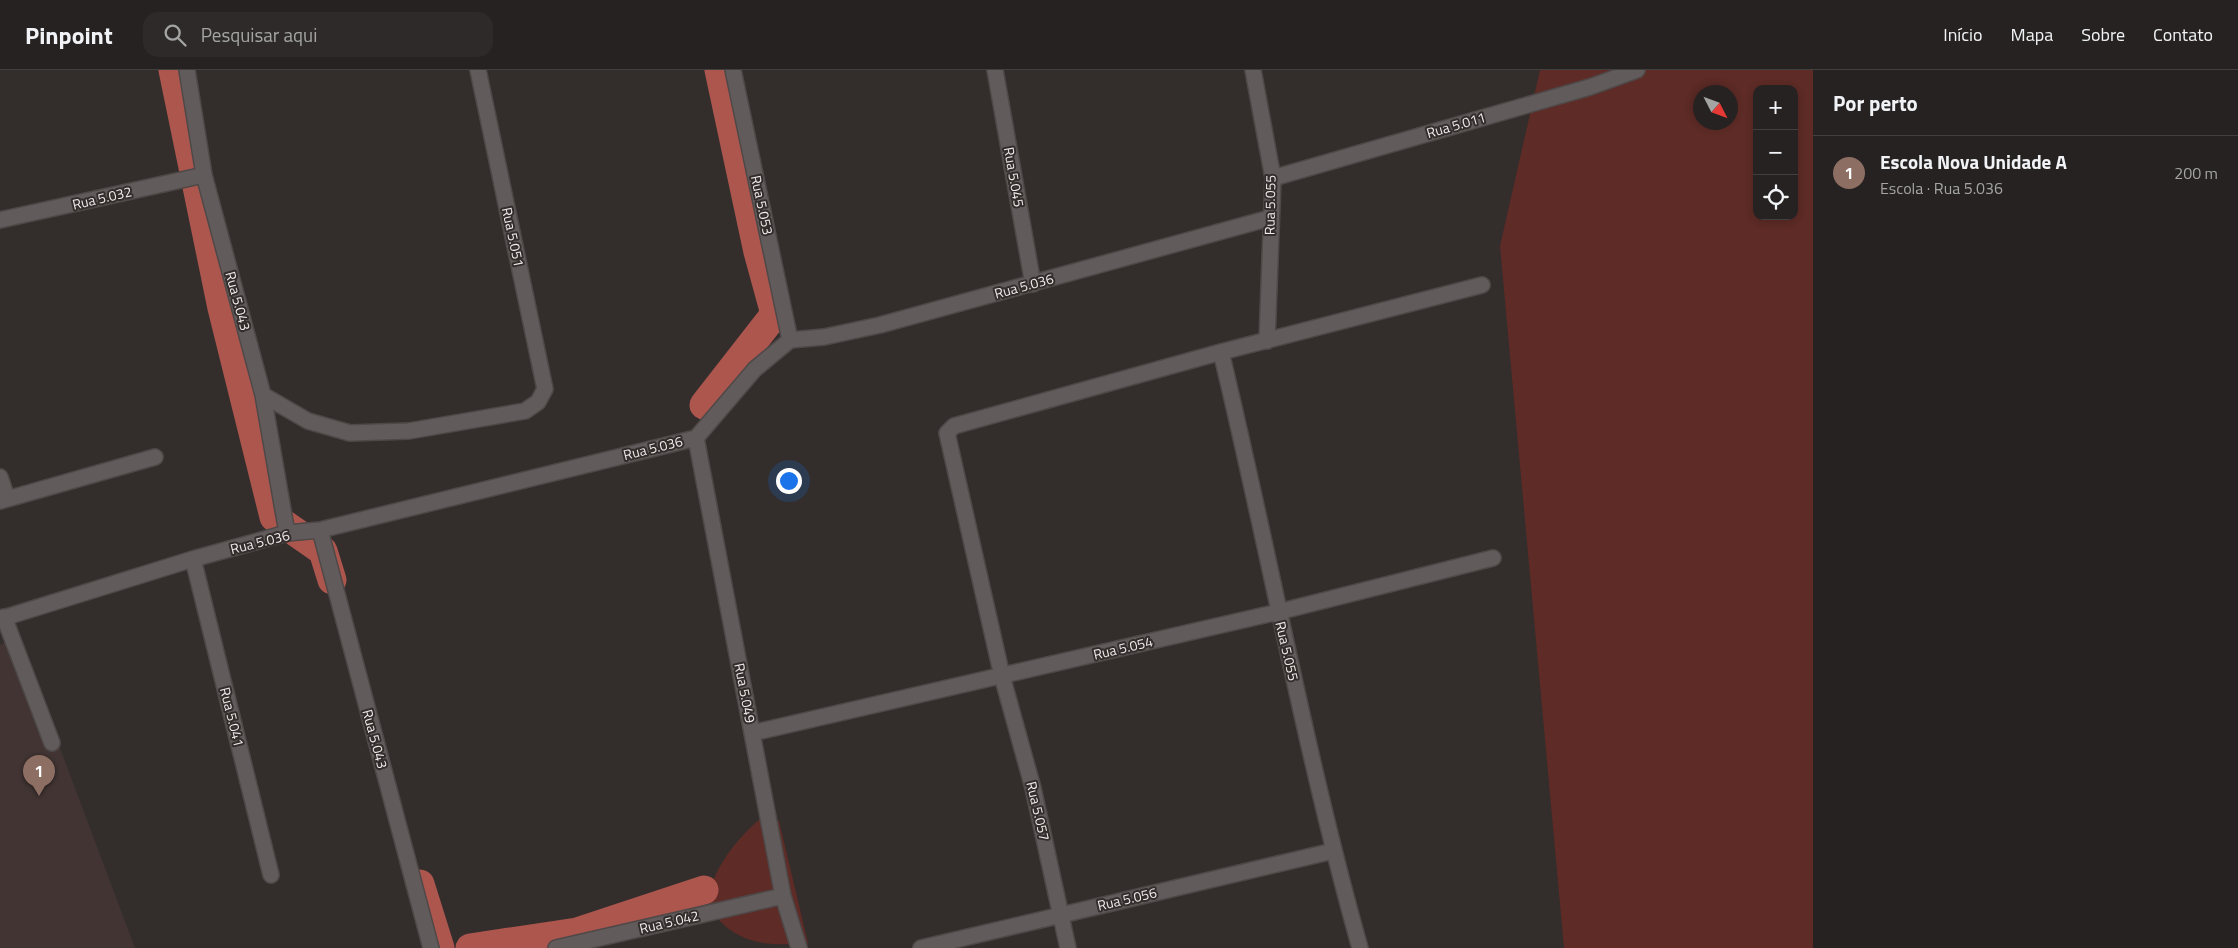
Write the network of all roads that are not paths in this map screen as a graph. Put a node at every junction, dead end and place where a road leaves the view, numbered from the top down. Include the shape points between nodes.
1 (187, 70) edge
2 (478, 70) edge
3 (733, 70) edge
4 (995, 70) edge
5 (1253, 70) edge
6 (1638, 70) edge
7 (204, 175) junction
8 (1273, 178) junction
9 (1270, 218) junction
10 (0, 220) edge
11 (1033, 284) junction
12 (1482, 285) dead end
13 (790, 340) junction
14 (1267, 341) junction
15 (1221, 352) junction
16 (263, 395) junction
17 (696, 438) junction
18 (155, 457) dead end
19 (0, 477) edge
20 (3, 500) edge
21 (320, 530) junction
22 (287, 534) junction
23 (1494, 558) dead end
24 (193, 559) junction
25 (1278, 612) junction
26 (2, 618) edge
27 (1002, 676) junction
28 (752, 733) junction
29 (52, 743) dead end
30 (1333, 851) junction
31 (271, 875) dead end
32 (783, 896) junction
33 (1060, 914) junction
34 (430, 948) edge
35 (556, 948) edge
36 (799, 948) edge
37 (921, 948) edge
38 (1068, 948) edge
39 (1360, 948) edge

1 - 7 street, Rua 5.043
2 - 16 street, Rua 5.051 via 545,389 538,402 524,411 409,430 350,433 308,421
3 - 13 street, Rua 5.053
4 - 11 street, Rua 5.045
5 - 8 street, Rua 5.055
6 - 8 street, Rua 5.011
7 - 10 street, Rua 5.032
7 - 16 street, Rua 5.043
8 - 9 street, Rua 5.055
9 - 11 street, Rua 5.036
9 - 14 street, Rua 5.055
11 - 13 street, Rua 5.036 via 880,325 824,337
12 - 14 street
13 - 17 street, Rua 5.036 via 755,369
14 - 15 street
15 - 25 street, Rua 5.055
15 - 27 street, Rua 5.057 via 954,426 946,433
16 - 22 street, Rua 5.043
17 - 21 street, Rua 5.036
17 - 28 street, Rua 5.049
18 - 20 street
19 - 20 street
21 - 22 street, Rua 5.036
21 - 34 street, Rua 5.043
22 - 24 street, Rua 5.036
23 - 25 street, Rua 5.054
24 - 26 street, Rua 5.036
24 - 31 street, Rua 5.041
25 - 27 street, Rua 5.054
25 - 30 street, Rua 5.055
26 - 29 street
27 - 28 street, Rua 5.054
27 - 33 street, Rua 5.057 via 1033,788
28 - 32 street, Rua 5.049
30 - 33 street, Rua 5.056
30 - 39 street, Rua 5.055
32 - 35 street, Rua 5.042
32 - 36 street, Rua 5.049
33 - 37 street, Rua 5.056
33 - 38 street, Rua 5.057

